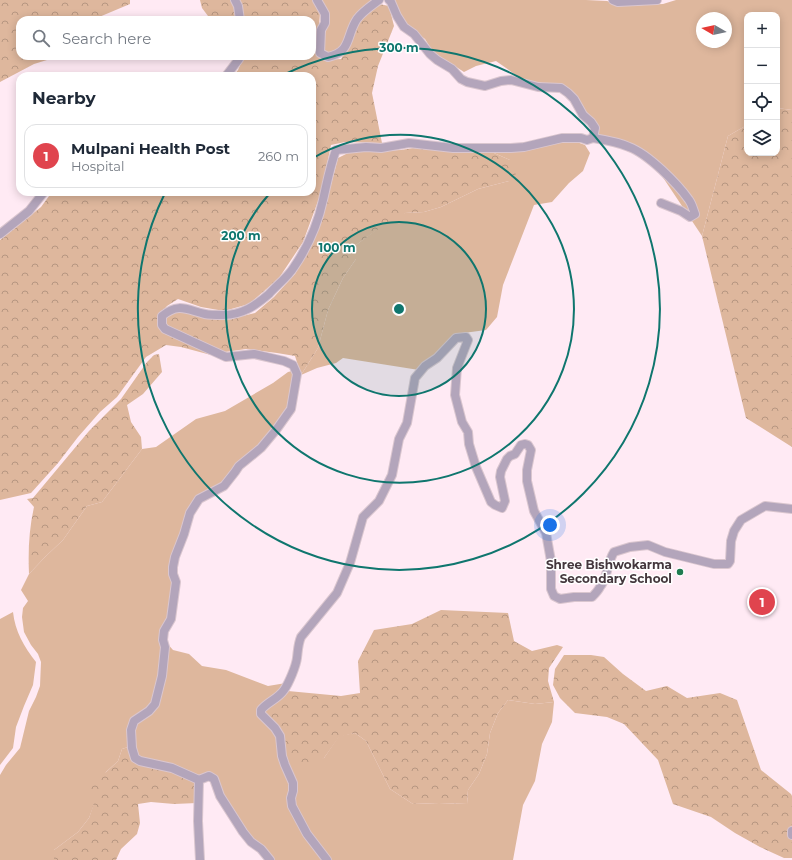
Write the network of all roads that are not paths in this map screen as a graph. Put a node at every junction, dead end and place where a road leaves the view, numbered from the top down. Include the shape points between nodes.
1 (235, 0) edge
2 (317, 0) edge
3 (379, 0) edge
4 (388, 0) edge
5 (613, 0) edge
6 (657, 0) edge
7 (239, 16) edge
8 (238, 60) edge
9 (229, 72) edge
10 (593, 138) junction
11 (41, 196) edge
12 (661, 203) dead end
13 (0, 234) edge
14 (792, 510) edge
15 (199, 780) junction
16 (792, 830) edge
17 (792, 835) edge
18 (200, 860) edge
19 (270, 860) edge
20 (326, 860) edge

1 - 7 street
2 - 3 street via 325,14 320,53 328,57 343,50 362,12
4 - 10 street via 404,27 414,34 430,54 452,69 461,79 485,86 511,80 538,87 561,88 571,96 595,128
5 - 6 street
8 - 9 street
10 - 12 street via 629,146 655,164 690,200 695,214 690,217
10 - 15 street via 562,138 511,148 453,148 409,143 336,150 314,227 294,268 283,280 259,302 242,312 207,314 180,307 169,310 162,316 162,325 165,329 210,351 226,357 254,354 284,361 292,366 297,374 290,409 276,430 261,448 239,466 224,486 199,499 190,513 173,567 176,582 171,619 164,631 162,676 155,704 134,721 131,739 135,758 172,768
11 - 13 street via 29,211
14 - 20 street via 765,506 741,520 731,541 728,564 714,564 665,552 648,545 630,547 614,552 601,587 592,597 560,599 554,596 551,589 551,561 546,533 534,511 527,481 531,450 528,445 521,445 503,465 500,477 505,501 502,508 495,506 476,467 468,432 462,422 455,395 457,368 468,340 466,337 456,338 415,378 407,423 399,439 392,475 379,501 363,517 337,594 301,637 295,667 288,684 278,697 261,710 261,714 280,736 282,756 293,783 292,806 307,834
15 - 18 street
15 - 19 street via 209,776 214,779 220,796 243,832
16 - 17 street

